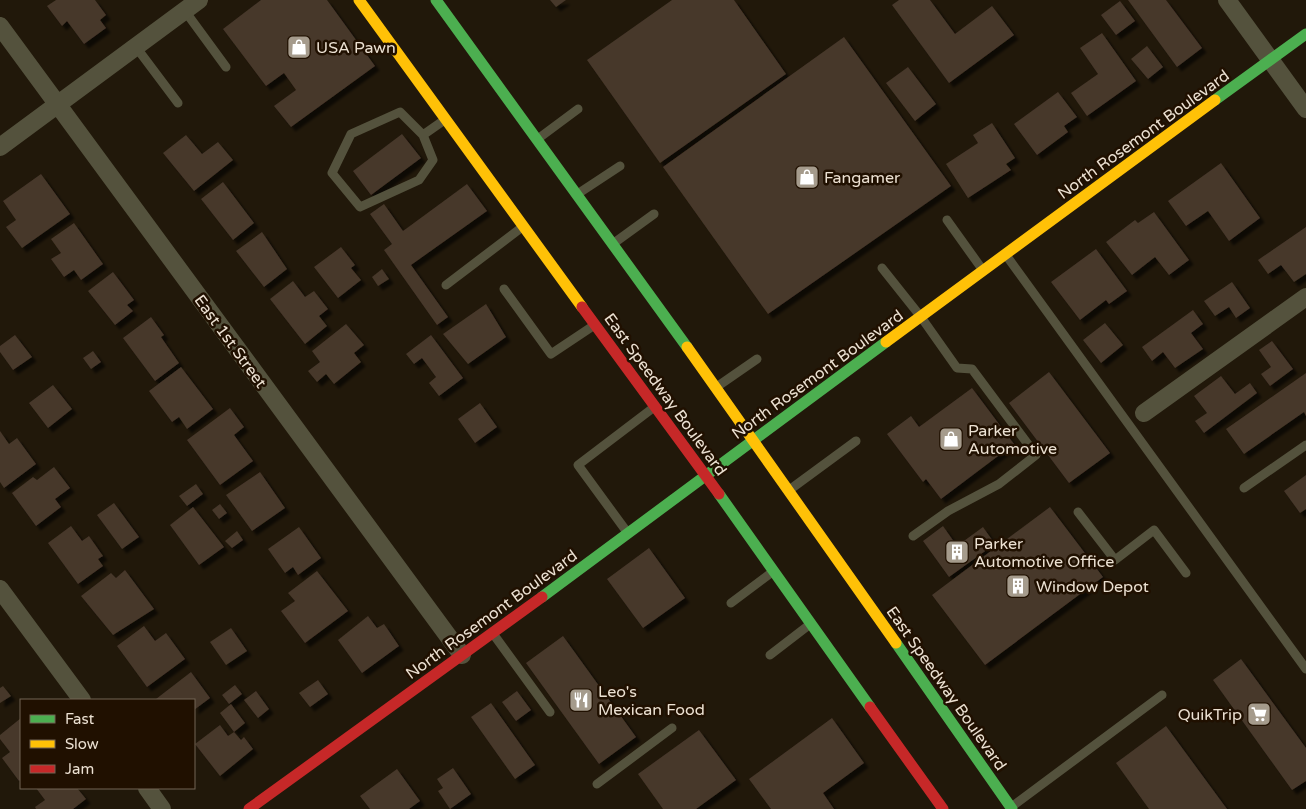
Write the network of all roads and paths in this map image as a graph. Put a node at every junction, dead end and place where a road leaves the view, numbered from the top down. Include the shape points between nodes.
1 (199, 0) edge
2 (359, 0) edge
3 (436, 0) edge
4 (1227, 0) edge
5 (185, 10) junction
6 (0, 26) edge
7 (1306, 34) edge
8 (136, 47) junction
9 (1270, 61) junction
10 (226, 67) dead end
11 (178, 103) dead end
12 (57, 105) junction
13 (578, 109) dead end
14 (1306, 109) edge
15 (446, 119) junction
16 (423, 135) junction
17 (537, 140) junction
18 (0, 147) edge
19 (620, 166) dead end
20 (576, 194) junction
21 (654, 214) dead end
22 (947, 220) dead end
23 (523, 226) junction
24 (612, 244) junction
25 (1006, 255) junction
26 (882, 268) dead end
27 (984, 271) junction
28 (446, 286) dead end
29 (504, 288) dead end
30 (1306, 297) edge
31 (922, 317) junction
32 (595, 325) junction
33 (757, 359) dead end
34 (716, 388) junction
35 (655, 406) junction
36 (1144, 413) dead end
37 (754, 440) junction
38 (856, 442) dead end
39 (1306, 445) edge
40 (704, 475) junction
41 (1244, 488) dead end
42 (789, 490) junction
43 (1078, 512) dead end
44 (628, 533) junction
45 (913, 536) dead end
46 (773, 572) junction
47 (1186, 572) dead end
48 (0, 589) edge
49 (731, 603) dead end
50 (811, 624) junction
51 (492, 633) junction
52 (462, 655) junction
53 (770, 655) dead end
54 (1306, 669) edge
55 (1162, 695) dead end
56 (81, 699) edge
57 (550, 712) dead end
58 (672, 728) dead end
59 (597, 784) dead end
60 (148, 789) edge
61 (1012, 808) edge
62 (162, 809) edge
63 (249, 809) edge
64 (943, 809) edge

1 - 5 street
2 - 15 main road, East Speedway Boulevard
3 - 17 main road, East Speedway Boulevard
4 - 9 street
5 - 8 street
5 - 10 lane
6 - 12 street, East 1st Street
7 - 9 main road, North Rosemont Boulevard
8 - 11 lane
8 - 12 street
9 - 14 street
9 - 25 main road, North Rosemont Boulevard
12 - 18 street
12 - 52 street, East 1st Street
13 - 17 lane
15 - 16 lane
15 - 23 main road, East Speedway Boulevard
16 - 16 lane via 433,160 420,180 360,208 332,173 351,134 400,112
17 - 20 main road, East Speedway Boulevard
19 - 20 lane
20 - 24 main road, East Speedway Boulevard
21 - 24 lane
22 - 27 lane
23 - 28 lane
23 - 32 main road, East Speedway Boulevard
24 - 34 main road, East Speedway Boulevard
25 - 27 main road, North Rosemont Boulevard
25 - 54 lane
26 - 31 lane
27 - 31 main road, North Rosemont Boulevard
29 - 32 lane via 551,354
30 - 36 street
31 - 37 main road, North Rosemont Boulevard
31 - 45 lane via 957,368 972,370 1036,455 999,484
32 - 35 main road, East Speedway Boulevard
33 - 34 lane
34 - 37 main road, East Speedway Boulevard
35 - 40 main road, East Speedway Boulevard
35 - 44 lane via 578,465
37 - 40 main road, North Rosemont Boulevard
37 - 42 main road, East Speedway Boulevard
38 - 42 lane
39 - 41 lane
40 - 44 main road, North Rosemont Boulevard
40 - 46 main road, East Speedway Boulevard
42 - 61 main road, East Speedway Boulevard
43 - 47 lane via 1115,560 1154,530
44 - 51 main road, North Rosemont Boulevard
46 - 49 lane
46 - 50 main road, East Speedway Boulevard
48 - 56 street
50 - 53 lane
50 - 64 main road, East Speedway Boulevard
51 - 52 main road, North Rosemont Boulevard
51 - 57 lane
52 - 63 main road, North Rosemont Boulevard
55 - 61 lane
58 - 59 lane
60 - 62 street

